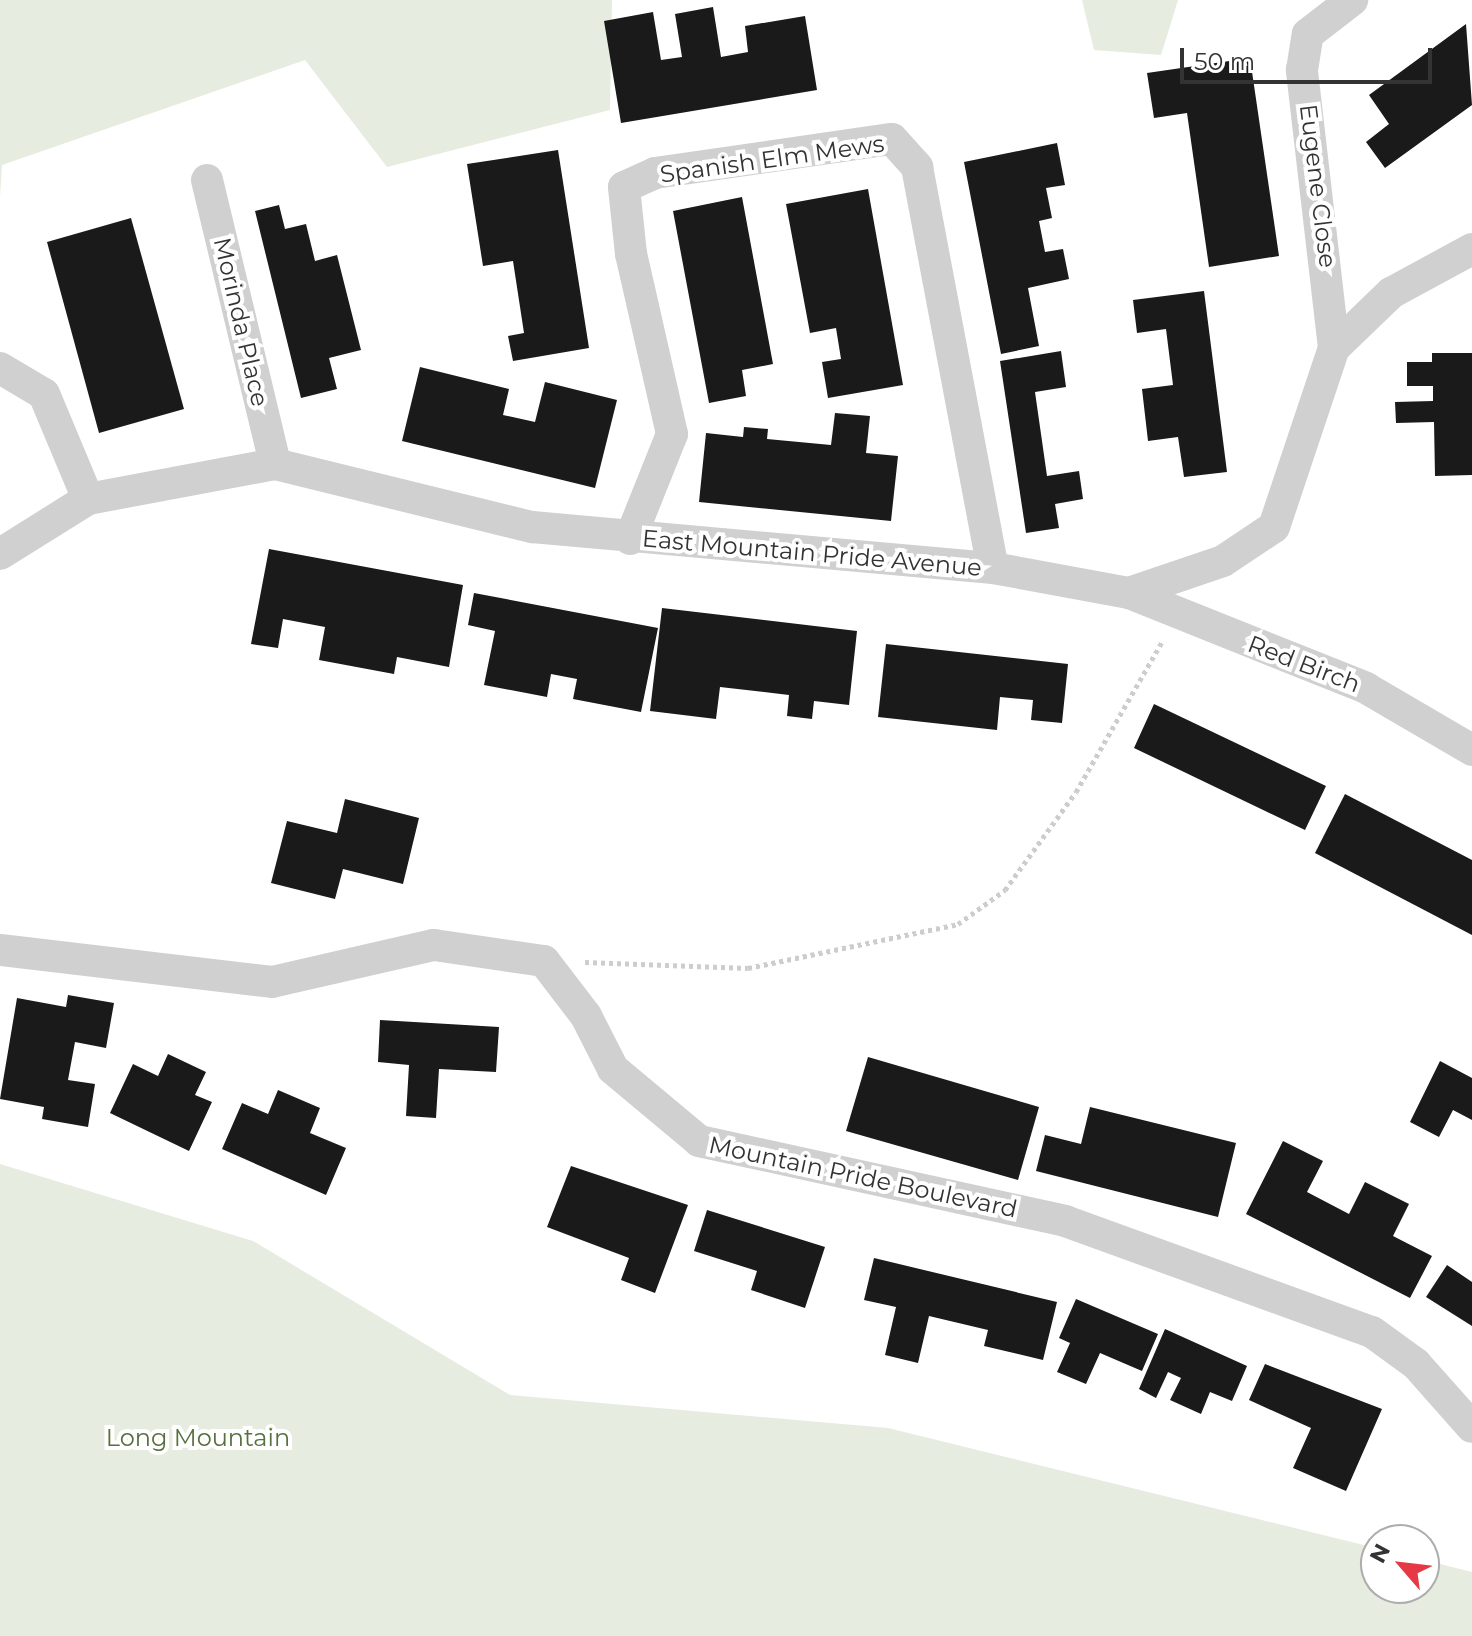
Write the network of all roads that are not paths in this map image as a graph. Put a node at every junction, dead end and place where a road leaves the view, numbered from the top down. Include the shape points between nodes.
1 (1352, 0) edge
2 (207, 180) dead end
3 (1472, 249) edge
4 (1334, 348) junction
5 (0, 368) edge
6 (275, 464) junction
7 (88, 499) junction
8 (630, 539) junction
9 (0, 554) edge
10 (993, 568) junction
11 (1129, 593) junction
12 (1472, 750) edge
13 (0, 950) edge
14 (1472, 1427) edge

1 - 4 street, Eugene Close via 1308,34 1302,70
2 - 6 street, Morinda Place
3 - 4 street, East Mountain Pride Avenue via 1391,293
4 - 11 street, East Mountain Pride Avenue via 1274,527 1223,561
5 - 7 street via 44,394
6 - 7 street, East Mountain Pride Avenue
6 - 8 street, East Mountain Pride Avenue via 532,527
7 - 9 street, East Mountain Pride Avenue
8 - 10 street, East Mountain Pride Avenue
8 - 10 street, Spanish Elm Mews via 672,434 631,254 624,187 655,173 892,139 917,167
10 - 11 street, East Mountain Pride Avenue
11 - 12 street, Red Birch via 1178,617 1366,688
13 - 14 street, Mountain Pride Boulevard via 272,982 434,945 544,961 586,1016 613,1069 699,1141 1065,1221 1372,1332 1416,1364

